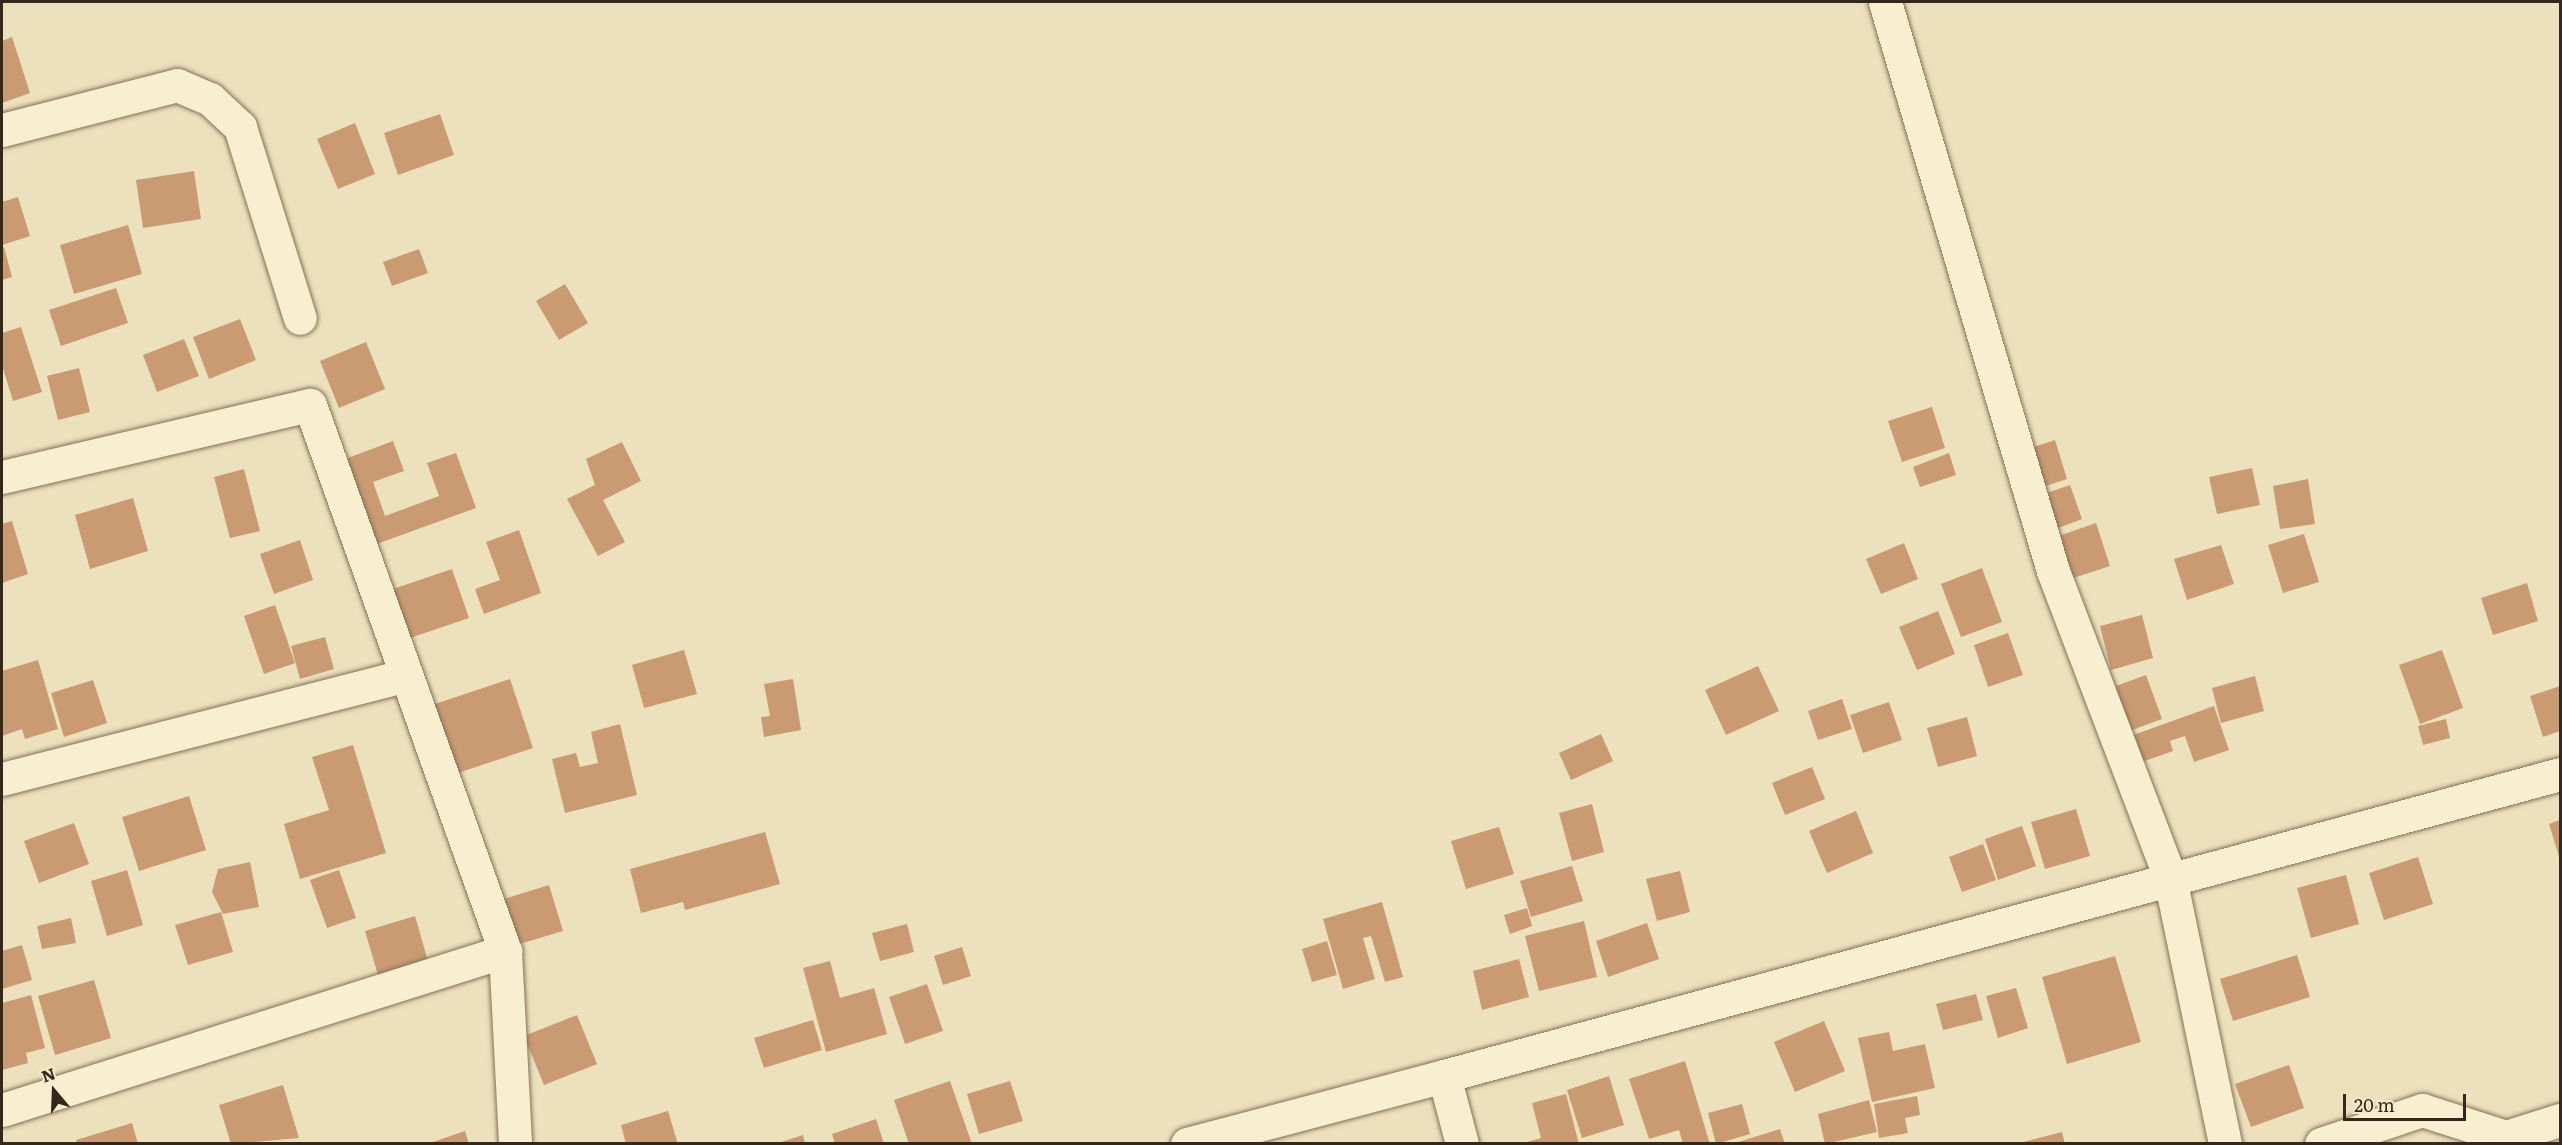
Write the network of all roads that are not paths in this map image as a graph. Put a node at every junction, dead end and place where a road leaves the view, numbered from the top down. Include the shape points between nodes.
1 (1885, 2) edge
2 (2, 130) edge
3 (300, 318) dead end
4 (2, 477) edge
5 (406, 675) junction
6 (2560, 774) edge
7 (2, 779) edge
8 (2170, 878) junction
9 (505, 951) junction
10 (1444, 1076) junction
11 (2, 1110) edge
12 (2560, 1120) edge
13 (515, 1143) edge
14 (1187, 1143) edge
15 (1462, 1143) edge
16 (2225, 1143) edge
17 (2321, 1143) edge

1 - 8 street via 2053,571
2 - 3 street via 177,85 210,99 240,127
4 - 5 street via 310,405
5 - 7 street
5 - 9 street
6 - 8 street
8 - 10 street
8 - 16 street
9 - 11 street
9 - 13 street
10 - 14 street
10 - 15 street
12 - 17 street via 2506,1137 2422,1110

